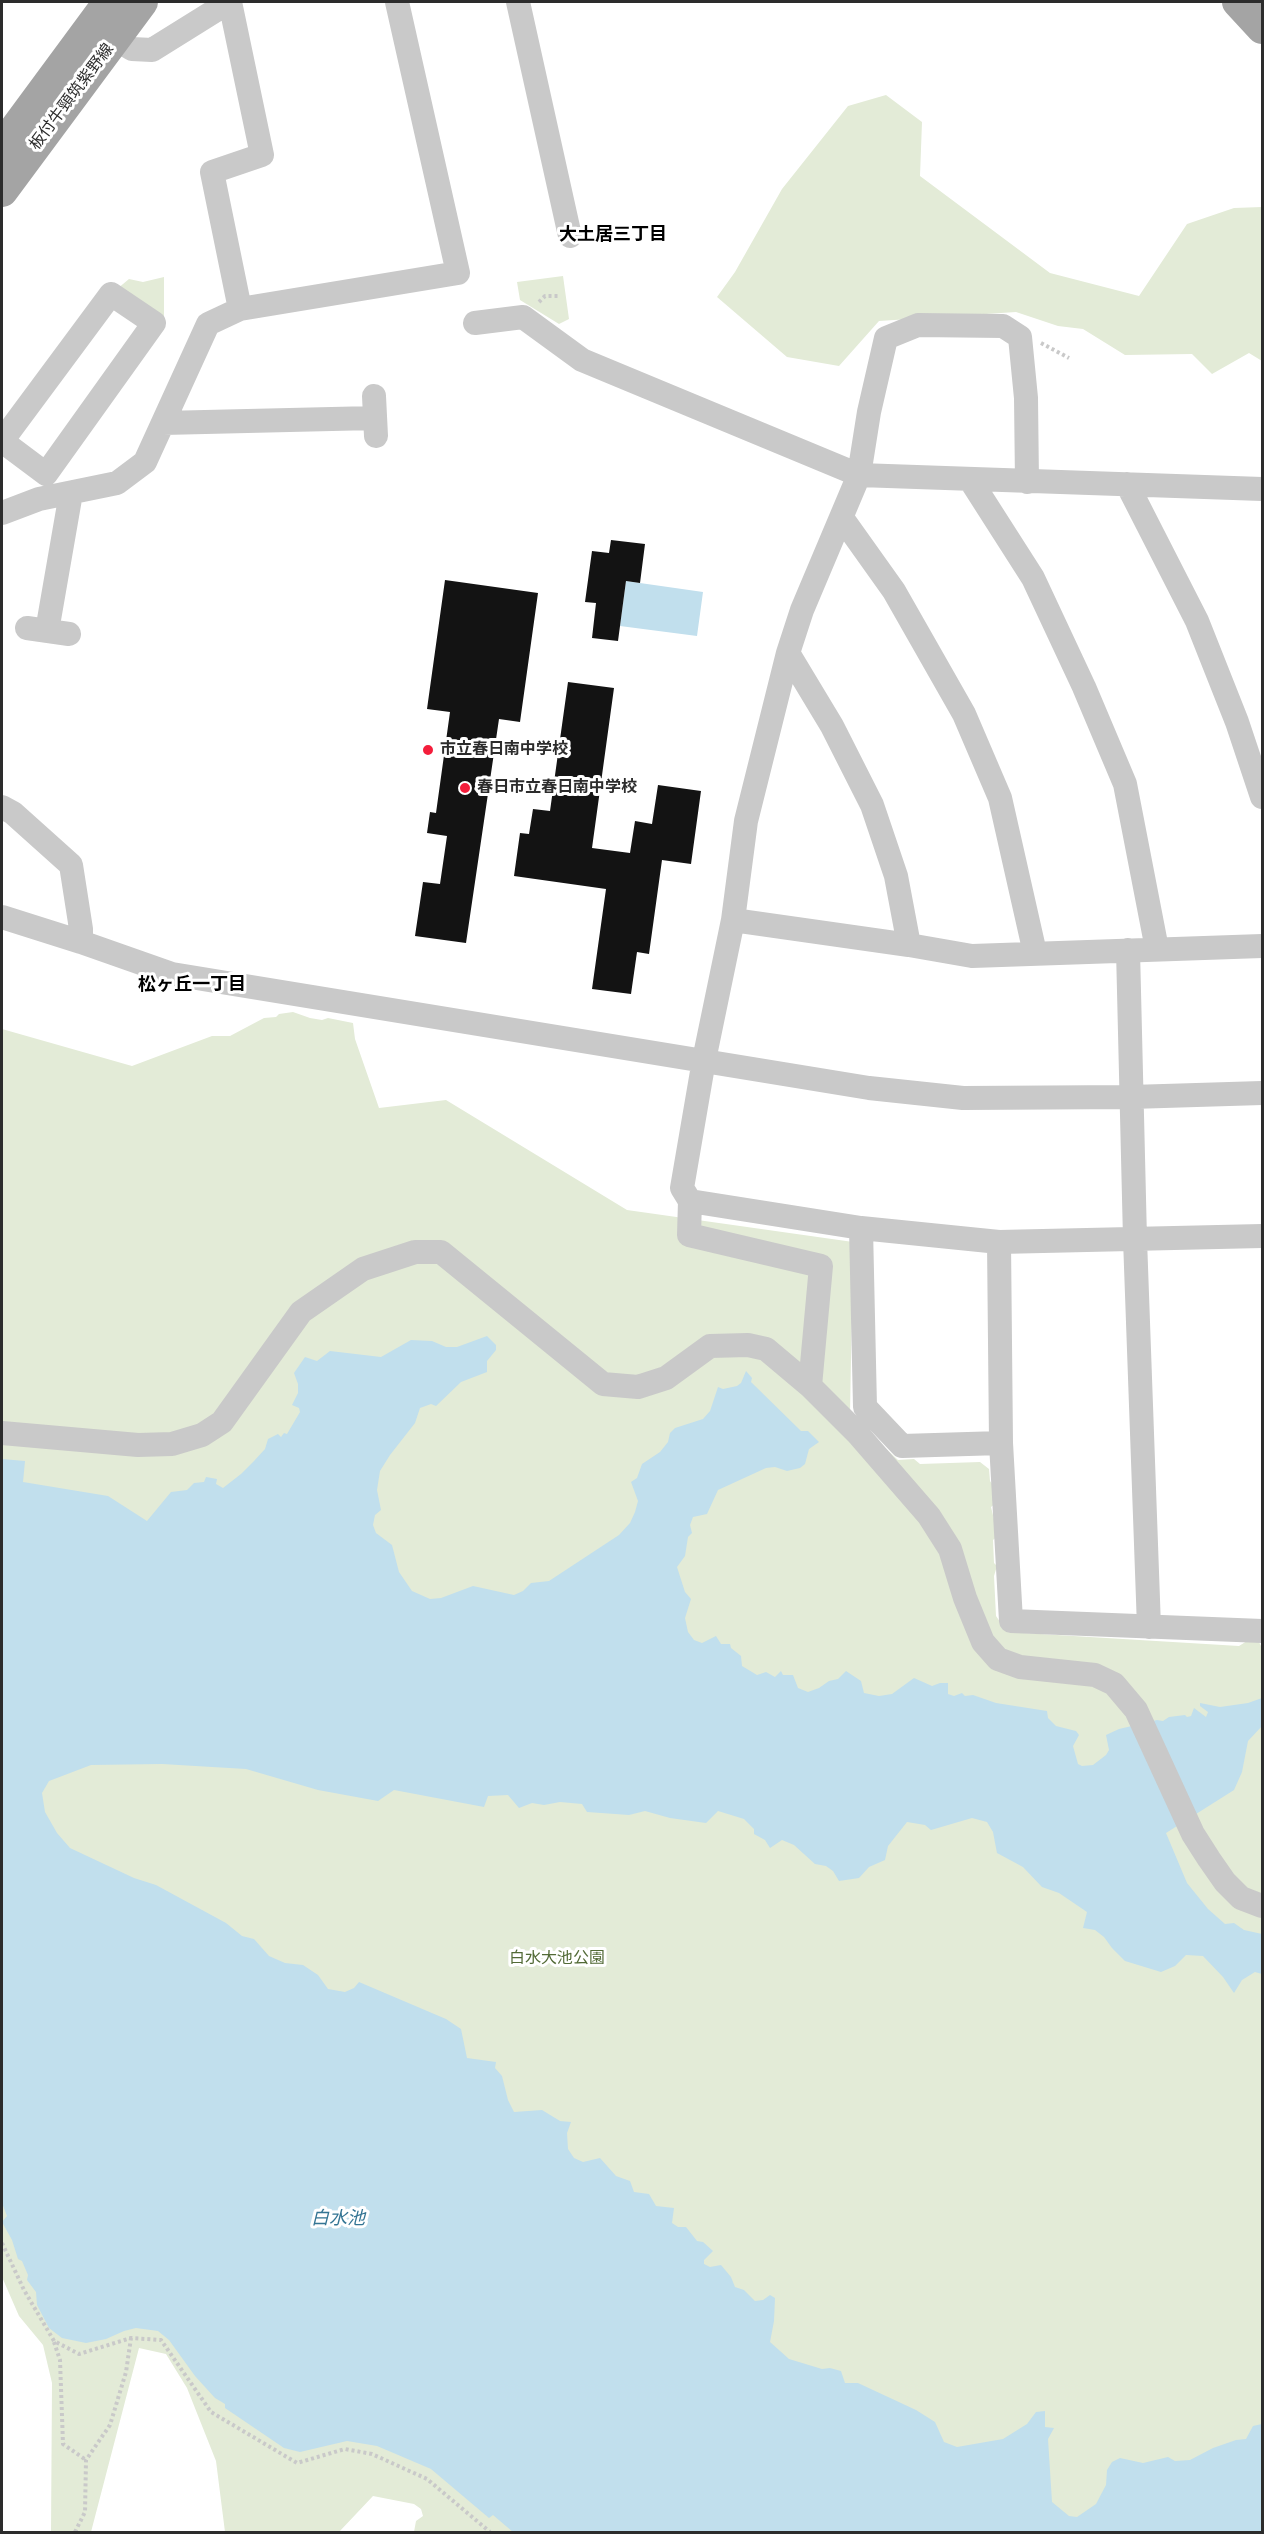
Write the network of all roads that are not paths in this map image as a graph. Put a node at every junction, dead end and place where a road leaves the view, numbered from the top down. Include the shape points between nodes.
1 (109, 2) edge
2 (142, 2) edge
3 (230, 2) edge
4 (397, 2) edge
5 (518, 2) edge
6 (1238, 2) edge
7 (1263, 28) edge
8 (115, 39) junction
9 (2, 147) edge
10 (2, 191) edge
11 (570, 236) dead end
12 (240, 309) junction
13 (475, 323) dead end
14 (375, 417) dead end
15 (163, 423) junction
16 (2, 441) edge
17 (859, 475) junction
18 (971, 481) junction
19 (1027, 482) junction
20 (1127, 484) junction
21 (1263, 489) edge
22 (71, 493) junction
23 (2, 513) edge
24 (842, 518) junction
25 (48, 631) dead end
26 (788, 653) junction
27 (1263, 797) edge
28 (2, 807) edge
29 (2, 917) edge
30 (733, 920) junction
31 (81, 942) junction
32 (909, 945) junction
33 (1263, 946) edge
34 (1157, 949) junction
35 (1128, 950) junction
36 (1035, 953) junction
37 (704, 1060) junction
38 (1263, 1093) edge
39 (1131, 1097) junction
40 (690, 1202) junction
41 (861, 1228) junction
42 (1263, 1236) edge
43 (1135, 1239) junction
44 (999, 1242) junction
45 (810, 1386) junction
46 (2, 1433) edge
47 (1001, 1443) junction
48 (1149, 1626) junction
49 (1263, 1631) edge
50 (1263, 1906) edge

1 - 9 main road, 板付牛頸筑紫野線
2 - 8 main road, 板付牛頸筑紫野線
3 - 8 street via 152,50 132,49
3 - 12 street via 262,155 212,171
4 - 12 street via 458,273
5 - 11 street
6 - 7 main road
8 - 10 main road, 板付牛頸筑紫野線
12 - 15 street via 208,324
13 - 17 street via 523,317 582,360
14 - 15 street
15 - 22 street via 145,462 117,483
16 - 16 street via 46,474 154,323 111,294
17 - 18 street
17 - 19 street via 886,338 918,325 1003,326 1020,337 1026,398
17 - 24 street
18 - 19 street
18 - 34 street via 1033,578 1125,784
19 - 20 street
20 - 21 street
20 - 27 street via 1197,621
22 - 23 street via 39,499
22 - 25 street
24 - 26 street
24 - 36 street via 894,591 964,714 1000,798
26 - 30 street via 746,821
26 - 32 street via 832,726 872,805 896,876
28 - 31 street via 71,865
29 - 31 street
30 - 32 street
30 - 37 street
31 - 37 street via 172,974
32 - 36 street via 972,956
33 - 34 street
34 - 35 street
35 - 36 street
35 - 39 street
37 - 39 street via 869,1088 963,1098
37 - 40 street via 682,1188
38 - 39 street
39 - 43 street
40 - 41 street
40 - 45 street via 690,1235 820,1266
41 - 44 street
41 - 47 street via 865,1407 902,1446
42 - 43 street
43 - 44 street
43 - 48 street
44 - 47 street
45 - 46 street via 766,1349 748,1344 710,1346 666,1378 638,1388 603,1384 441,1252 415,1252 363,1269 301,1312 222,1422 202,1435 172,1444 138,1445
45 - 50 street via 929,1516 950,1549 983,1642 998,1659 1020,1667 1095,1675 1114,1684 1136,1710 1193,1834 1225,1882 1241,1898
47 - 48 street via 1011,1621
48 - 49 street

